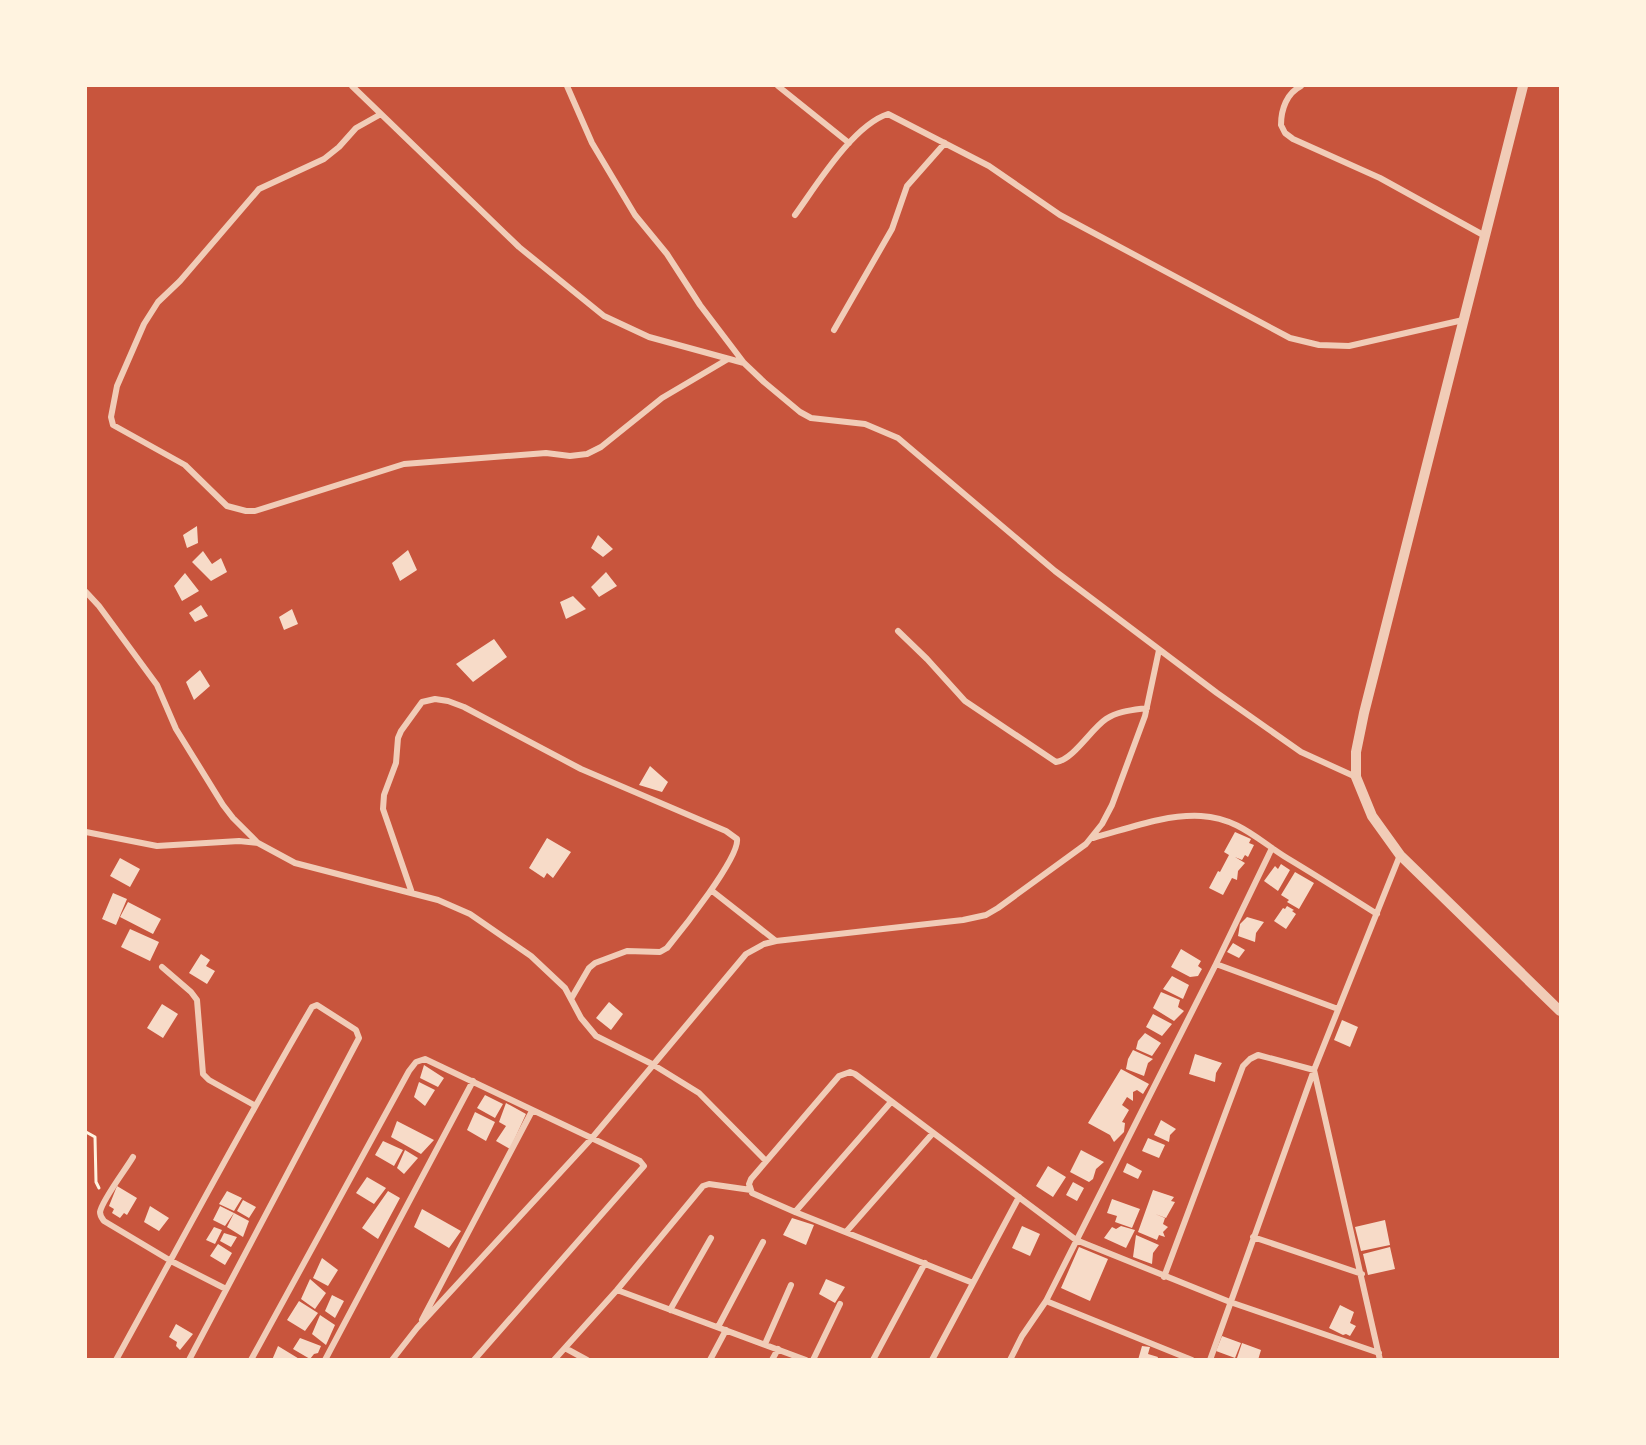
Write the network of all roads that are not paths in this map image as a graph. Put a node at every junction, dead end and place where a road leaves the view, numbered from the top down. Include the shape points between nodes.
1 (352, 86) edge
2 (567, 86) edge
3 (778, 86) edge
4 (1301, 86) edge
5 (1522, 86) edge
6 (381, 114) junction
7 (849, 143) junction
8 (945, 143) junction
9 (795, 215) dead end
10 (1485, 236) junction
11 (1464, 320) junction
12 (834, 330) dead end
13 (728, 359) junction
14 (744, 363) junction
15 (86, 592) edge
16 (898, 631) dead end
17 (1159, 650) junction
18 (1147, 708) junction
19 (1356, 777) junction
20 (86, 832) edge
21 (1092, 838) junction
22 (258, 843) junction
23 (1272, 848) junction
24 (1400, 855) junction
25 (711, 890) junction
26 (412, 893) junction
27 (1377, 914) junction
28 (776, 941) junction
29 (1216, 964) junction
30 (162, 967) dead end
31 (571, 999) junction
32 (1338, 1009) junction
33 (1560, 1011) edge
34 (652, 1064) junction
35 (1314, 1070) junction
36 (473, 1081) junction
37 (891, 1102) junction
38 (254, 1105) junction
39 (532, 1111) junction
40 (933, 1133) junction
41 (592, 1138) junction
42 (133, 1157) dead end
43 (765, 1160) junction
44 (751, 1190) junction
45 (1020, 1197) junction
46 (795, 1212) junction
47 (846, 1232) junction
48 (1253, 1237) junction
49 (711, 1238) dead end
50 (1076, 1240) junction
51 (763, 1242) dead end
52 (171, 1261) junction
53 (925, 1263) junction
54 (1362, 1274) junction
55 (1164, 1277) junction
56 (973, 1283) junction
57 (791, 1285) dead end
58 (226, 1288) junction
59 (616, 1290) junction
60 (1046, 1301) junction
61 (1230, 1302) junction
62 (840, 1304) dead end
63 (670, 1310) junction
64 (717, 1327) junction
65 (417, 1328) junction
66 (726, 1330) junction
67 (765, 1344) junction
68 (565, 1348) junction
69 (777, 1349) junction
70 (1380, 1356) edge
71 (116, 1359) edge
72 (189, 1359) edge
73 (251, 1359) edge
74 (325, 1359) edge
75 (392, 1359) edge
76 (474, 1359) edge
77 (554, 1359) edge
78 (587, 1359) edge
79 (710, 1359) edge
80 (772, 1359) edge
81 (806, 1359) edge
82 (813, 1359) edge
83 (873, 1359) edge
84 (932, 1359) edge
85 (1010, 1359) edge
86 (1192, 1359) edge
87 (1210, 1359) edge

1 - 6 street
2 - 14 street via 592,144 635,215
3 - 7 street
4 - 10 street via 1285,102 1281,125 1285,133 1380,178
5 - 10 street
6 - 13 street via 519,247 604,316 649,338
6 - 13 street via 357,128 324,159 259,189 158,302 117,386 113,425 185,465 227,506 246,512 404,464 546,453 587,454 680,386
7 - 8 street via 888,114
7 - 9 street
8 - 11 street via 989,166 1060,215 1290,338 1319,345 1349,346
8 - 12 street via 907,186 892,229
10 - 11 street
11 - 19 street via 1364,713 1356,752
13 - 14 street
14 - 17 street via 811,418 865,424 898,438 1055,572
15 - 22 street via 157,685 177,729 223,805
16 - 18 street via 966,701 1056,762 1065,759 1108,718
17 - 18 street
17 - 19 street via 1301,752
18 - 21 street via 1112,805
19 - 24 street via 1372,816
20 - 22 street via 157,846
21 - 23 street via 1174,817 1203,816 1236,824
21 - 28 street via 986,915
22 - 26 street via 295,863
23 - 27 street
23 - 29 street
24 - 27 street
24 - 33 street
25 - 26 street via 736,848 737,839 732,834 581,769 456,703 428,699 417,707 401,731 396,763 382,802
25 - 28 street
25 - 31 street via 667,948 660,952 627,951 595,963
26 - 31 street via 470,914 531,956 556,978
27 - 32 street
28 - 34 street via 754,948 739,960
29 - 32 street
29 - 50 street
30 - 38 street via 196,1000 203,1074
31 - 34 street via 596,1036
32 - 35 street
34 - 41 street
34 - 43 street via 699,1093
35 - 48 street
35 - 54 street
35 - 55 street via 1258,1055 1243,1066
36 - 39 street
36 - 73 street via 428,1060 411,1067
36 - 74 street
37 - 40 street
37 - 43 street via 855,1074 845,1073 833,1081
37 - 46 street
38 - 52 street
38 - 58 street via 314,1005 358,1032 358,1041
39 - 41 street
39 - 65 street
40 - 45 street
40 - 47 street
41 - 65 street
41 - 76 street via 640,1161 643,1169
42 - 52 street via 100,1214 104,1221
43 - 44 street via 751,1179
44 - 46 street via 756,1196
44 - 59 street via 703,1186
45 - 50 street
45 - 56 street
46 - 47 street
47 - 53 street
48 - 54 street
48 - 61 street
49 - 63 street
50 - 55 street
50 - 60 street
51 - 64 street
52 - 58 street
52 - 71 street
53 - 56 street
53 - 83 street
54 - 70 street
55 - 61 street
56 - 84 street
57 - 67 street
58 - 72 street
59 - 63 street
59 - 68 street
60 - 85 street
60 - 86 street
61 - 70 street
61 - 87 street
62 - 82 street
63 - 64 street
64 - 66 street
65 - 75 street
66 - 67 street
66 - 79 street
67 - 69 street
68 - 77 street
68 - 78 street
69 - 80 street
69 - 81 street

